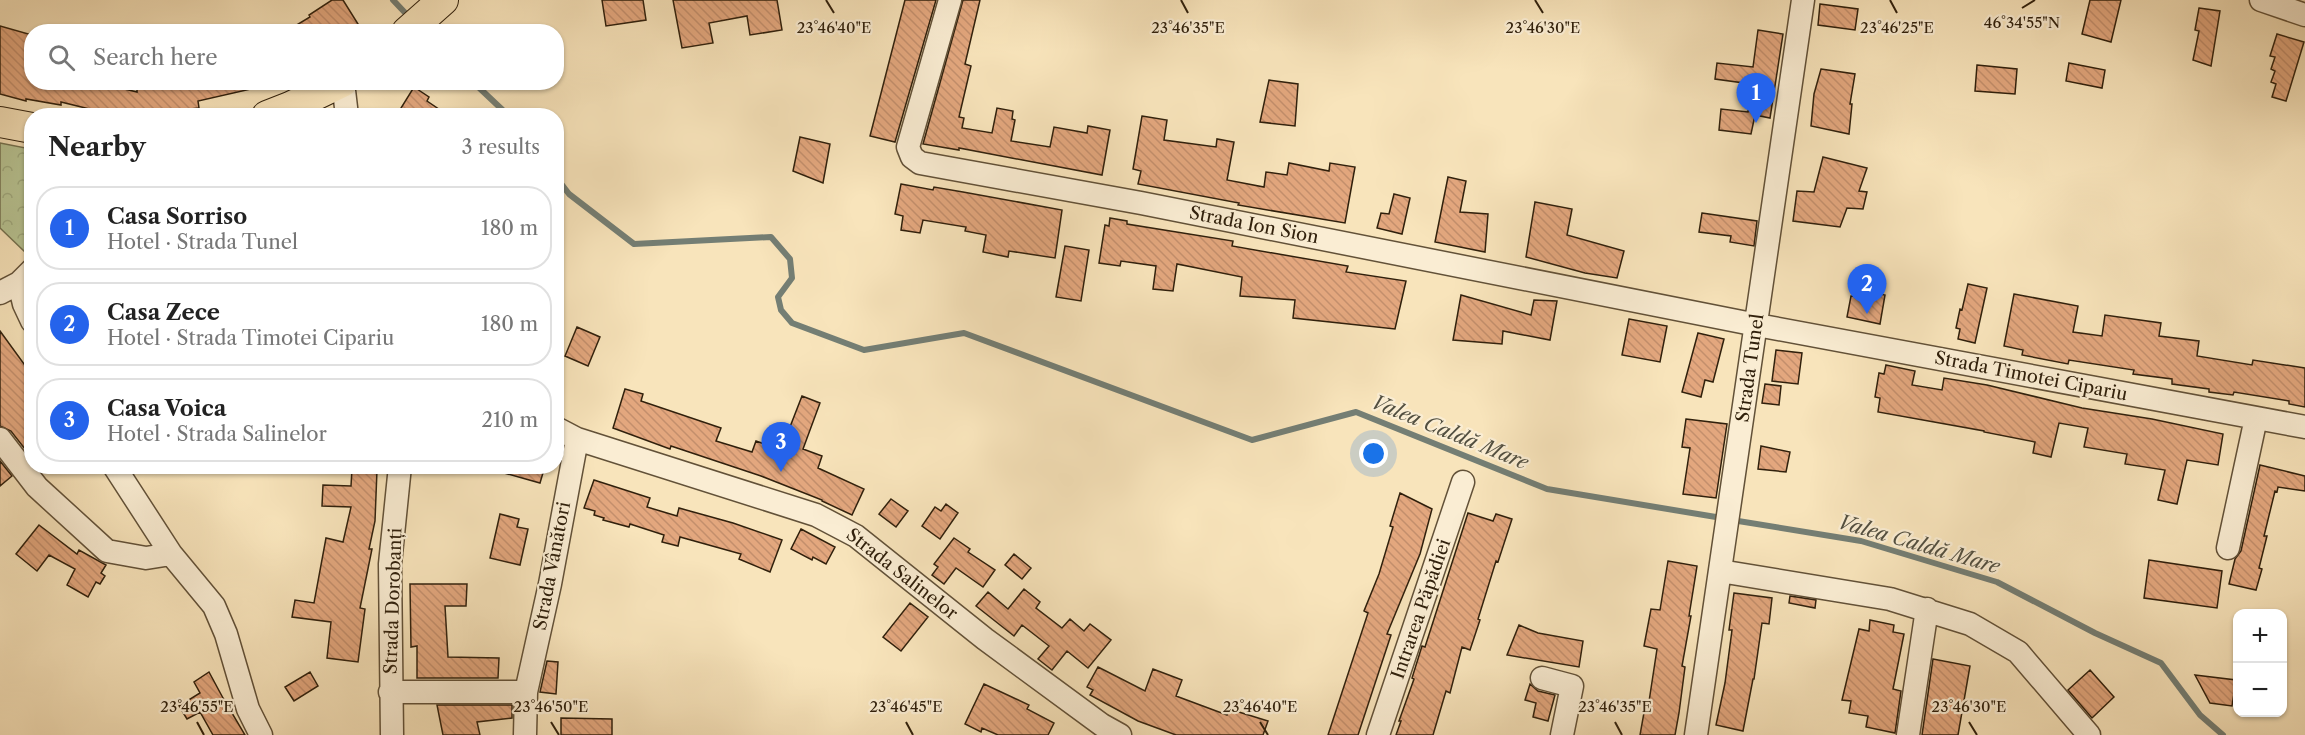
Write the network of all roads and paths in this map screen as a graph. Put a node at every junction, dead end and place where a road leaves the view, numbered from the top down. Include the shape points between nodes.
1 (443, 0) edge
2 (950, 0) edge
3 (1803, 0) edge
4 (2261, 0) edge
5 (2305, 15) edge
6 (416, 24) edge
7 (327, 90) edge
8 (344, 90) edge
9 (287, 108) edge
10 (345, 108) edge
11 (0, 122) edge
12 (24, 126) edge
13 (17, 282) edge
14 (24, 304) edge
15 (1756, 326) junction
16 (2256, 418) junction
17 (2305, 428) edge
18 (564, 432) edge
19 (0, 439) edge
20 (577, 439) junction
21 (24, 469) edge
22 (28, 474) edge
23 (119, 474) edge
24 (399, 474) edge
25 (1463, 482) dead end
26 (2228, 548) dead end
27 (171, 554) junction
28 (1720, 571) junction
29 (1927, 609) junction
30 (1542, 678) dead end
31 (390, 692) junction
32 (526, 692) junction
33 (261, 735) edge
34 (392, 735) edge
35 (525, 735) edge
36 (1120, 735) edge
37 (1378, 735) edge
38 (1562, 735) edge
39 (1696, 735) edge
40 (1908, 735) edge
41 (2089, 735) edge

1 - 6 main road
2 - 15 street, Strada Ion Sion via 908,147 920,163 1141,203
3 - 15 street, Strada Tunel
4 - 5 street
7 - 9 main road
8 - 10 street
11 - 12 main road
13 - 14 street
15 - 16 street, Strada Timotei Cipariu
15 - 28 street, Strada Tunel
16 - 17 street, Strada Timotei Cipariu
16 - 26 street
18 - 20 street, Strada Salinelor
19 - 21 street
20 - 32 street, Strada Vânători
20 - 36 street, Strada Salinelor via 840,526 985,639
22 - 27 street via 107,551 146,558
23 - 27 street
24 - 31 street, Strada Dorobanți via 390,564
25 - 37 street, Intrarea Păpădiei
27 - 33 street via 214,606 248,710
28 - 29 street via 1890,599
28 - 39 street, Strada Tunel
29 - 40 street
29 - 41 street via 1970,624 2018,652
30 - 38 street via 1572,686
31 - 32 street
31 - 34 street, Strada Dorobanți
32 - 35 street, Strada Vânători

